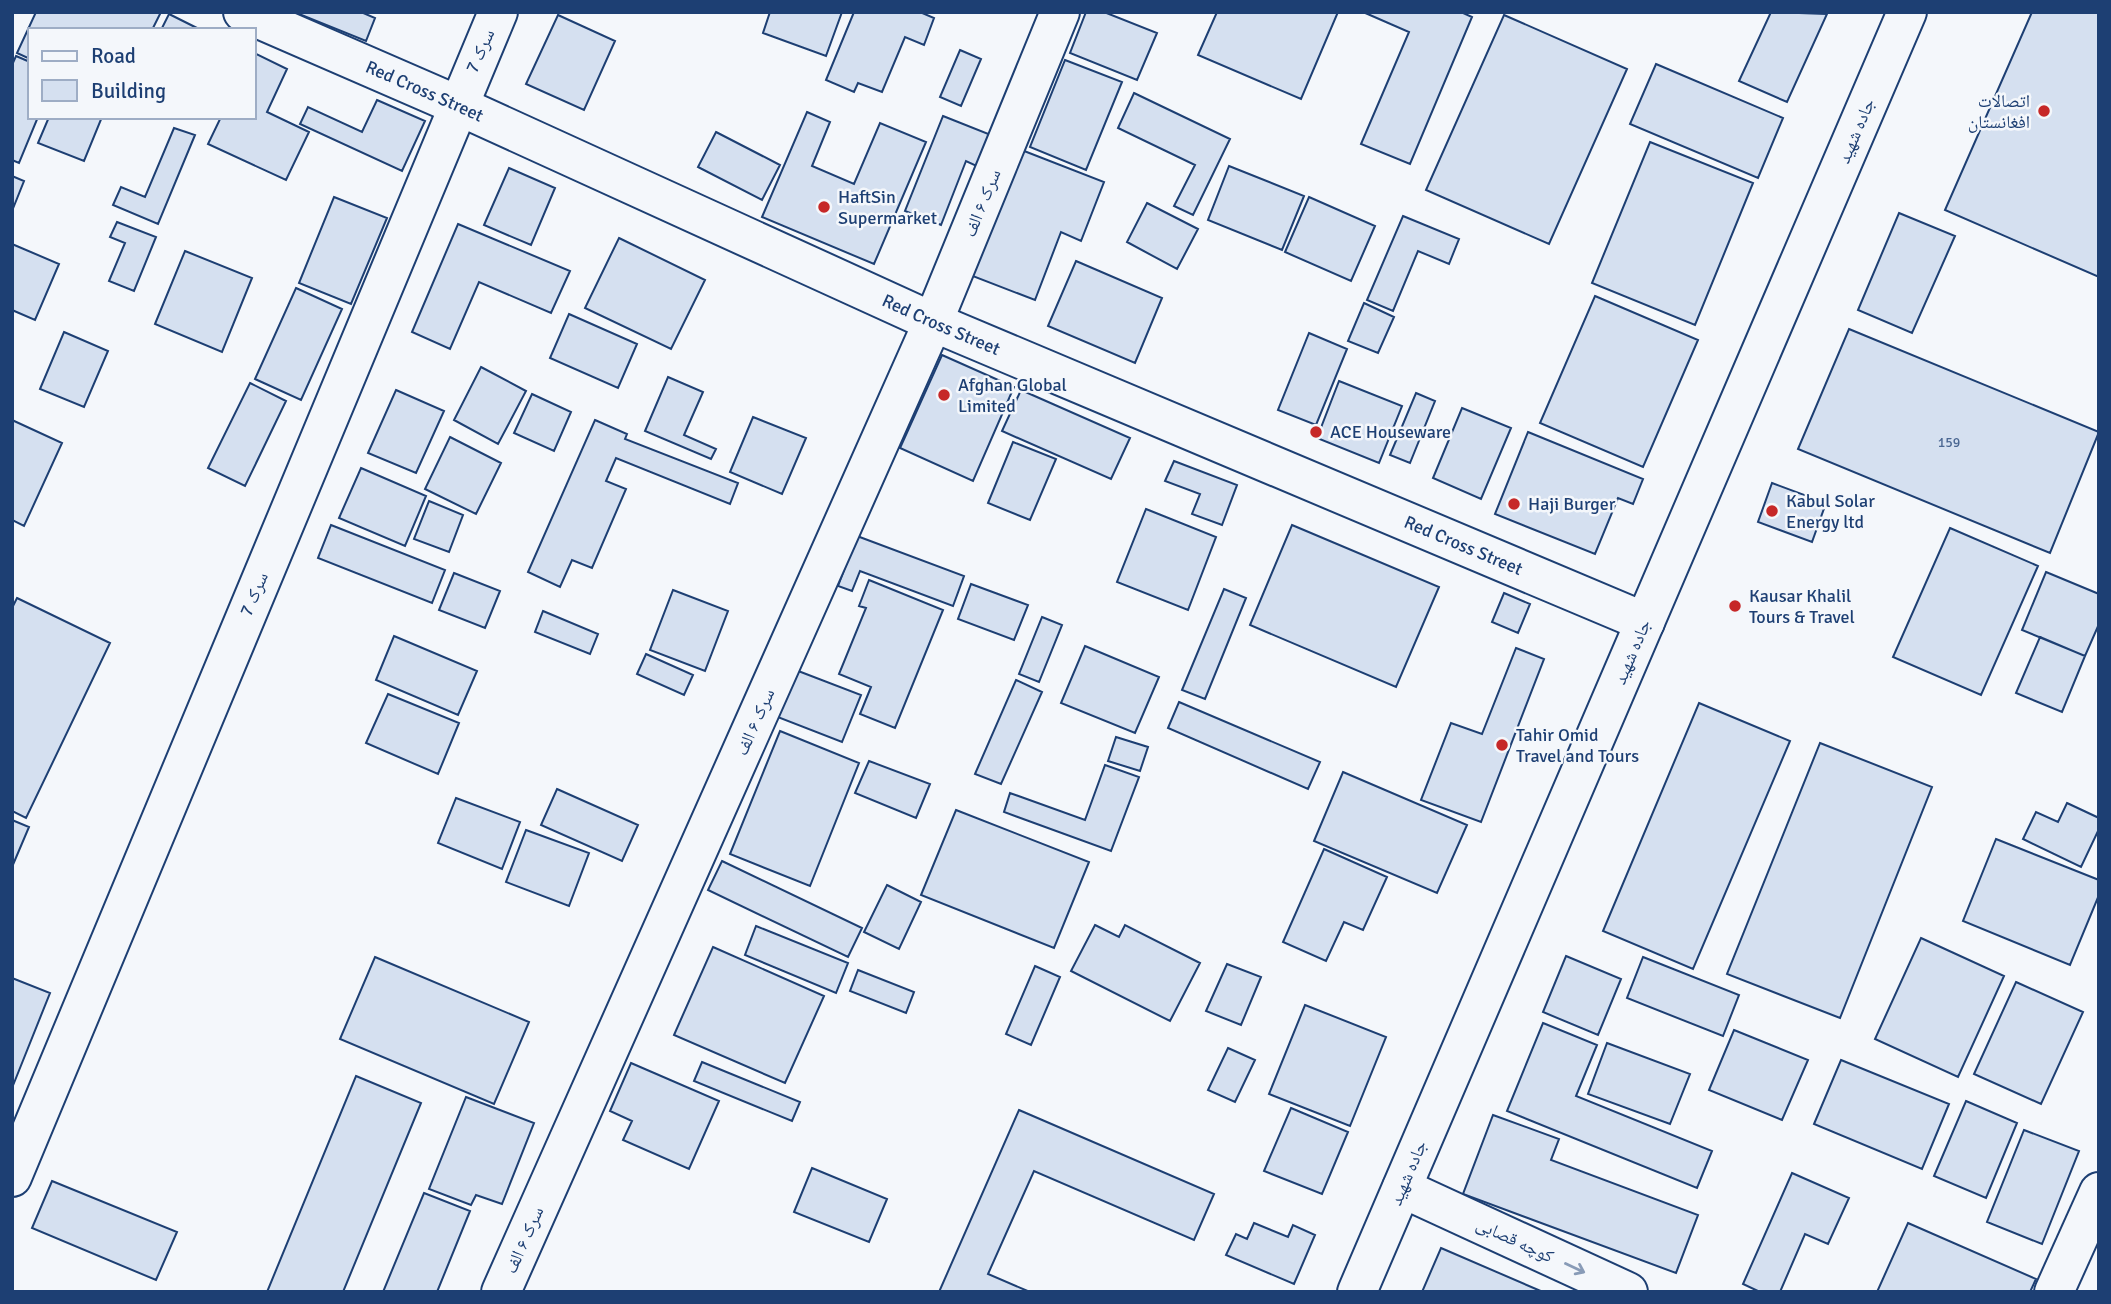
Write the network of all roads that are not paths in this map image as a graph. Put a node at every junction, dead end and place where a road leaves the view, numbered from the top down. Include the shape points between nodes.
1 (243, 12) edge
2 (498, 12) edge
3 (1060, 12) edge
4 (1907, 12) edge
5 (457, 105) junction
6 (933, 322) junction
7 (1645, 622) junction
8 (12, 1177) edge
9 (1402, 1188) junction
10 (2099, 1192) edge
11 (501, 1292) edge
12 (1357, 1292) edge
13 (1628, 1292) edge
14 (2054, 1292) edge

1 - 5 street, Red Cross Street
2 - 5 street, سرک 7
3 - 6 street, سرک ۶ الف
4 - 7 street, جاده شهید
5 - 6 street, Red Cross Street
5 - 8 street, سرک 7
6 - 7 street, Red Cross Street
6 - 11 street, سرک ۶ الف
7 - 9 street, جاده شهید
9 - 12 street, جاده شهید
9 -> 13 street, کوچه قصابی
10 - 14 street

